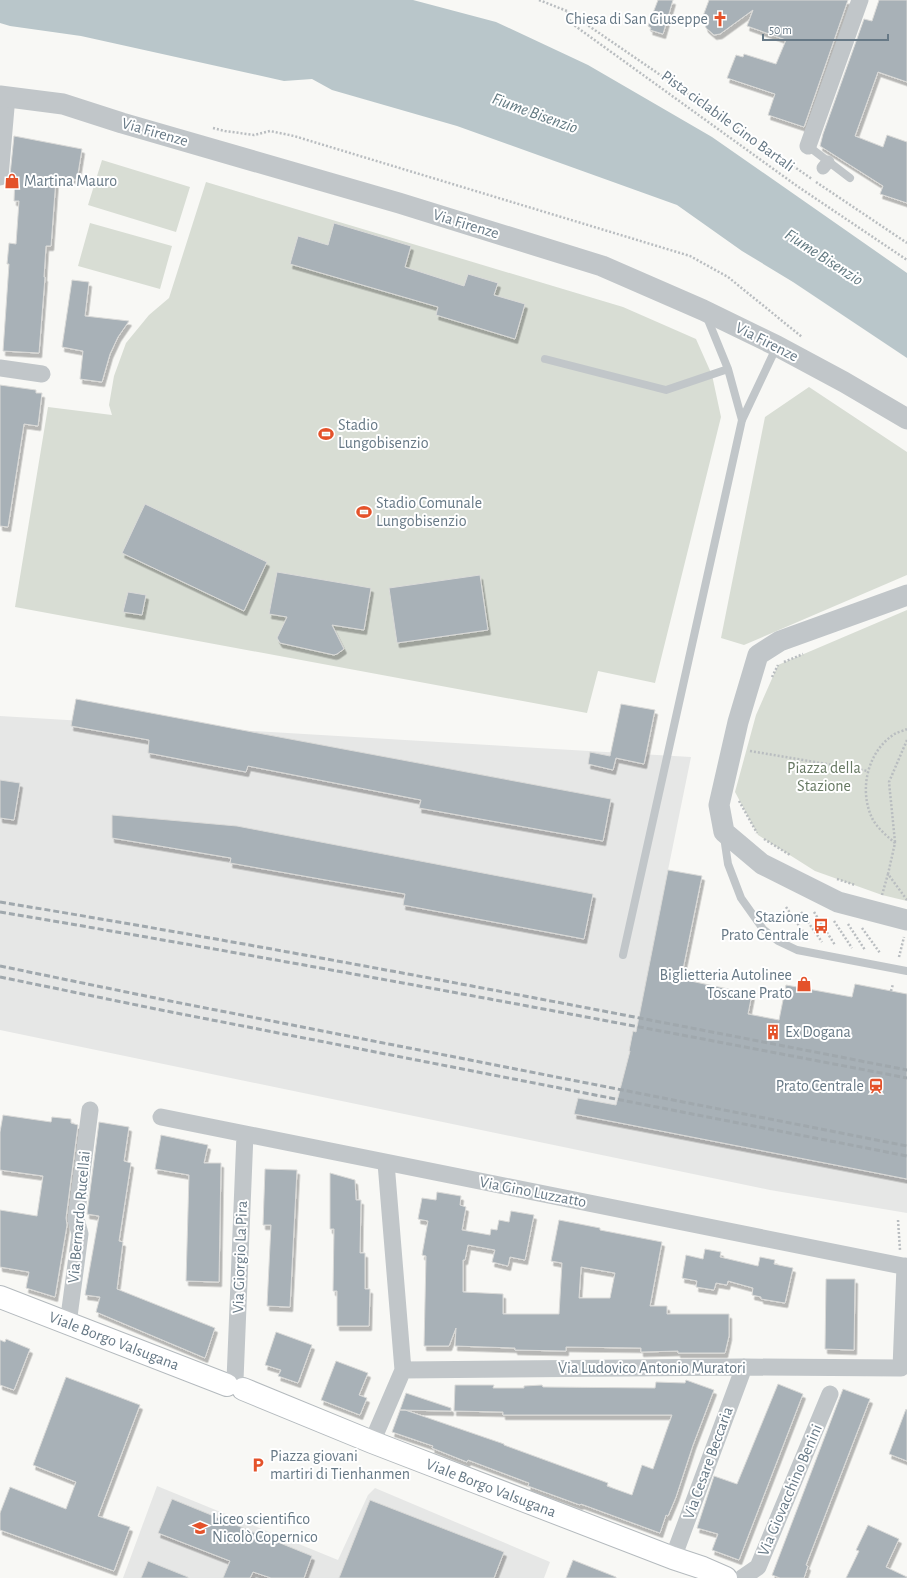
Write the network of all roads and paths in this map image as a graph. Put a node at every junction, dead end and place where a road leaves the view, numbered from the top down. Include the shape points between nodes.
1 (539, 0) edge
2 (860, 0) edge
3 (567, 11) junction
4 (3, 96) edge
5 (808, 146) joint
6 (0, 177) edge
7 (850, 178) dead end
8 (907, 243) edge
9 (907, 260) edge
10 (703, 310) junction
11 (777, 346) junction
12 (545, 359) dead end
13 (0, 368) edge
14 (728, 369) junction
15 (42, 374) dead end
16 (907, 419) edge
17 (742, 420) junction
18 (907, 595) edge
19 (806, 653) dead end
20 (772, 679) dead end
21 (907, 729) edge
22 (907, 740) edge
23 (746, 750) dead end
24 (868, 771) junction
25 (738, 798) dead end
26 (724, 832) junction
27 (895, 843) junction
28 (796, 859) dead end
29 (888, 874) junction
30 (830, 876) dead end
31 (860, 887) dead end
32 (875, 893) dead end
33 (882, 895) junction
34 (888, 897) dead end
35 (901, 900) dead end
36 (907, 901) edge
37 (786, 907) dead end
38 (801, 912) dead end
39 (814, 912) dead end
40 (832, 917) dead end
41 (844, 918) dead end
42 (860, 926) dead end
43 (906, 926) edge
44 (804, 939) dead end
45 (810, 940) junction
46 (822, 942) junction
47 (836, 945) junction
48 (841, 946) dead end
49 (847, 948) dead end
50 (860, 951) dead end
51 (874, 954) dead end
52 (623, 955) dead end
53 (893, 957) dead end
54 (907, 971) edge
55 (893, 984) dead end
56 (892, 991) dead end
57 (90, 1110) dead end
58 (161, 1117) dead end
59 (245, 1134) junction
60 (386, 1163) junction
61 (898, 1220) dead end
62 (906, 1266) edge
63 (0, 1297) edge
64 (68, 1324) junction
65 (744, 1367) junction
66 (904, 1368) edge
67 (402, 1370) junction
68 (235, 1385) junction
69 (830, 1394) dead end
70 (372, 1442) junction
71 (672, 1558) junction
72 (690, 1578) edge
73 (726, 1578) edge
74 (729, 1578) edge
75 (741, 1578) edge

1 - 3 path
2 - 5 street
3 - 8 path
3 - 9 path, Pista ciclabile Gino Bartali via 571,23 797,186
4 - 6 street
4 - 10 street, Via Firenze via 63,104 414,208 602,266
5 - 7 lane via 825,165
10 - 11 street, Via Firenze
10 - 14 lane
11 - 16 street, Via Firenze
11 - 17 lane
12 - 14 lane via 666,390
13 - 15 street
14 - 17 lane
17 - 52 lane
18 - 26 street via 780,642 758,655 738,722 719,805
19 - 20 path via 778,665
21 - 24 path via 893,735 876,752
22 - 27 path via 889,782
23 - 24 path
24 - 27 path via 866,797 872,818 882,832
25 - 28 path via 758,835
26 - 43 street via 762,864 838,902
26 - 54 lane via 728,864 741,898 763,929 778,941 797,950
27 - 29 path
29 - 33 path
29 - 36 path
30 - 31 path
32 - 33 path
33 - 34 path
35 - 36 path
37 - 45 path
38 - 46 path
39 - 47 path
40 - 49 path via 853,949
41 - 50 path via 866,952
42 - 51 path via 882,955
43 - 53 path via 898,959
44 - 45 path
45 - 46 path
46 - 47 path
47 - 48 path
55 - 56 path
57 - 64 street, Via Bernardo Rucellai via 76,1219 80,1234
58 - 59 street, Via Gino Luzzatto
59 - 60 street, Via Gino Luzzatto
59 - 68 street, Via Giorgio La Pira
60 - 62 street, Via Gino Luzzatto
60 - 67 street
61 - 62 path via 900,1248
62 - 66 street, Via Ludovico Antonio Muratori
63 - 64 main road, Viale Borgo Valsugana
64 - 68 main road, Viale Borgo Valsugana
65 - 66 street, Via Ludovico Antonio Muratori
65 - 67 street, Via Ludovico Antonio Muratori
65 - 71 street, Via Cesare Beccaria
67 - 70 street
68 - 70 main road, Viale Borgo Valsugana
69 - 75 street, Via Giovacchino Benini via 758,1567
70 - 71 main road, Viale Borgo Valsugana
71 - 72 main road, Viale Borgo Valsugana
71 - 73 main road, Viale Borgo Valsugana
74 - 75 main road

